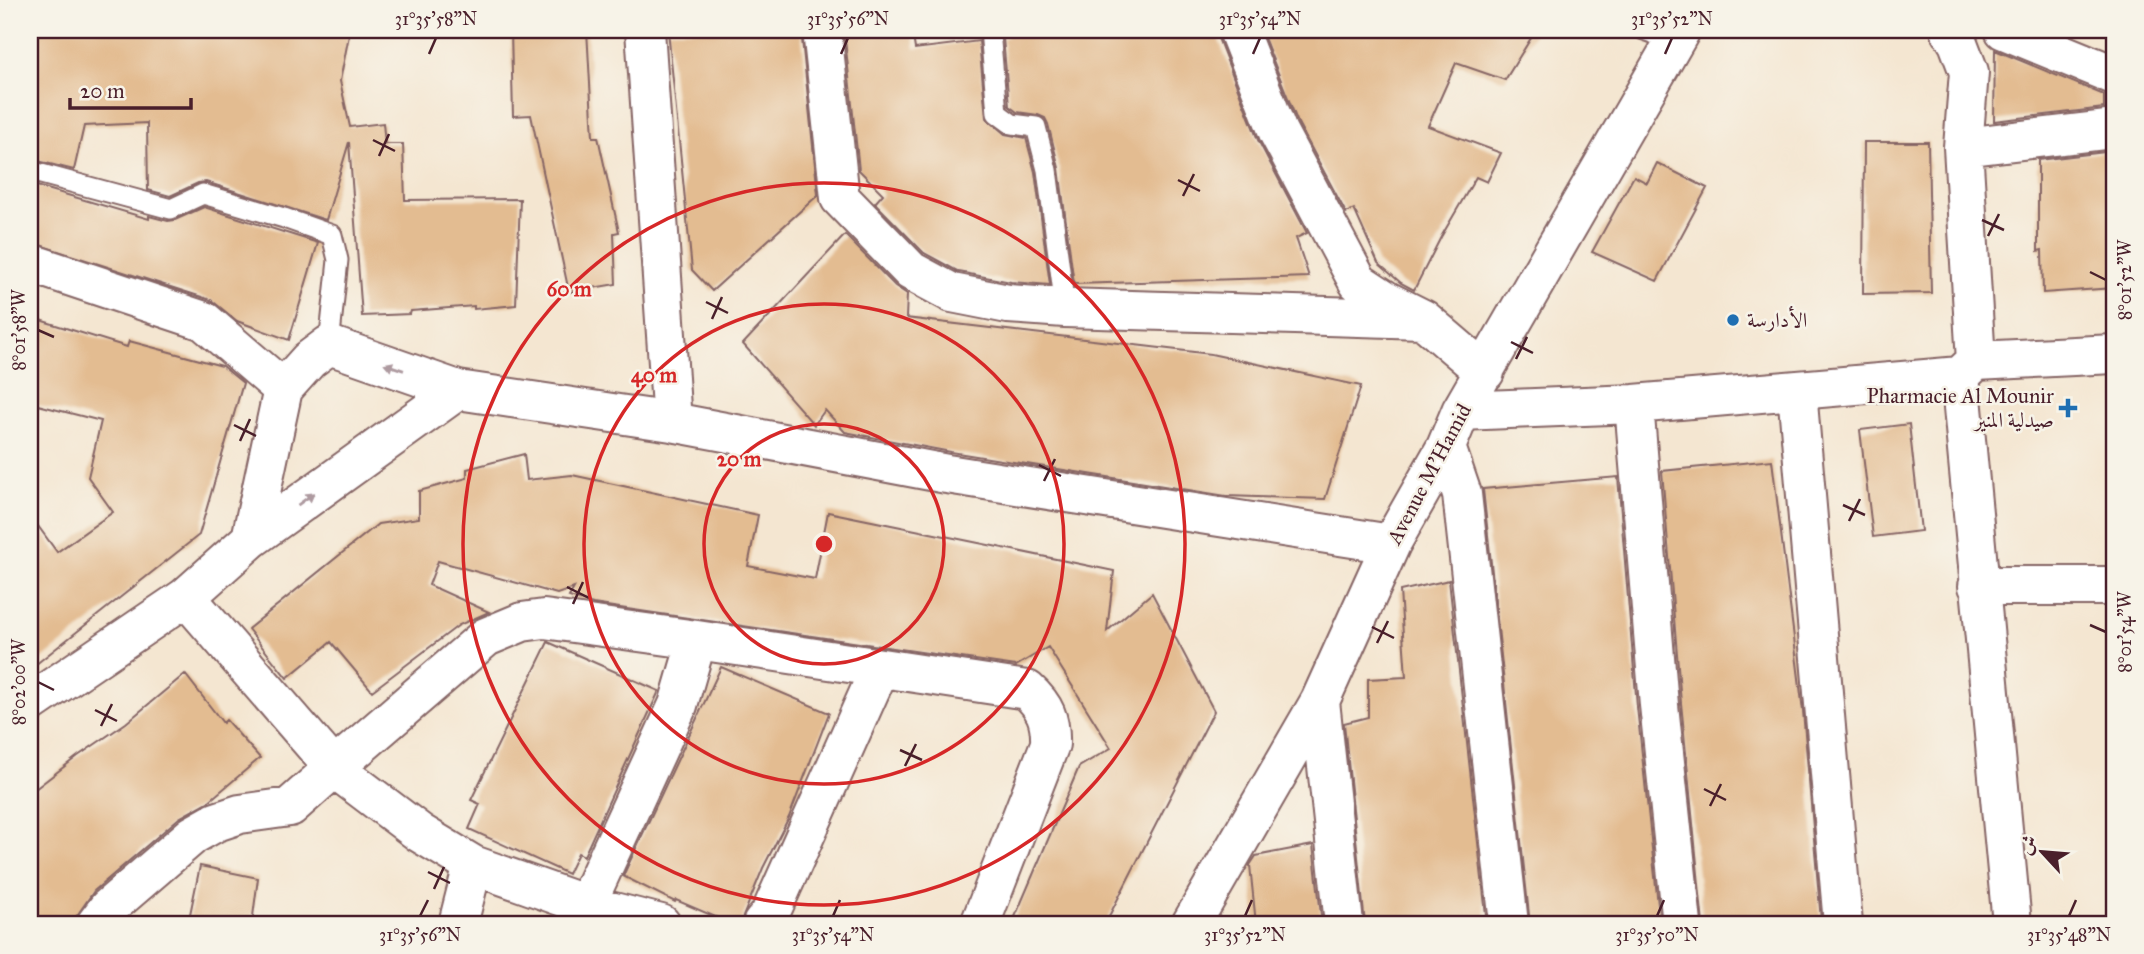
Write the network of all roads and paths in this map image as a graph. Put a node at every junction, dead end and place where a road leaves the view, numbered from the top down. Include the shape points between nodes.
1 (645, 30) edge
2 (822, 30) edge
3 (990, 30) edge
4 (1238, 30) edge
5 (1950, 30) edge
6 (2004, 30) edge
7 (1666, 33) edge
8 (2085, 45) edge
9 (2114, 75) edge
10 (2114, 130) edge
11 (1963, 147) junction
12 (30, 171) edge
13 (30, 263) edge
14 (1066, 308) junction
15 (1423, 319) junction
16 (330, 345) junction
17 (2114, 354) edge
18 (1968, 368) junction
19 (1485, 372) junction
20 (283, 389) junction
21 (458, 390) junction
22 (1797, 391) junction
23 (1634, 404) junction
24 (1461, 411) junction
25 (672, 422) junction
26 (1446, 447) junction
27 (251, 539) junction
28 (1391, 544) junction
29 (1978, 586) junction
30 (2114, 586) edge
31 (186, 597) junction
32 (697, 640) junction
33 (880, 668) junction
34 (1320, 701) junction
35 (30, 703) edge
36 (334, 768) junction
37 (473, 865) junction
38 (586, 905) junction
39 (96, 924) edge
40 (458, 924) edge
41 (661, 924) edge
42 (762, 924) edge
43 (980, 924) edge
44 (1191, 924) edge
45 (1344, 924) edge
46 (1508, 924) edge
47 (1682, 924) edge
48 (1843, 924) edge
49 (2012, 924) edge

1 - 25 street
2 - 14 street via 840,198 911,271 952,293 1008,304
3 - 14 lane via 997,113 1012,124 1036,127 1047,170
4 - 15 street via 1278,132 1359,282
5 - 11 street via 1969,72
6 - 8 street
7 - 19 street, Avenue M'Hamid
8 - 9 street
10 - 11 street
11 - 18 street
12 - 16 lane via 171,209 203,194 332,235 338,260
13 - 20 street via 204,321
14 - 15 street
15 - 19 street
16 - 20 street
21 -> 16 street
17 - 18 street
18 - 22 street
18 - 29 street
19 - 24 street, Avenue M'Hamid
20 - 27 street
21 - 25 street
27 -> 21 street
22 - 23 street
22 - 48 street
23 - 24 street
23 - 47 street
24 - 26 street, Avenue M'Hamid
25 - 28 street via 947,474
26 - 28 street, Avenue M'Hamid
26 - 46 street via 1462,494
27 - 31 street
28 - 34 street, Avenue M'Hamid
29 - 30 street
29 - 49 street
31 - 35 street
31 - 36 street
32 - 33 street
32 - 36 street via 544,620 501,629 471,647
32 - 38 street via 678,705
33 - 42 street
33 - 43 street via 1027,690 1048,715 1050,744
34 - 44 street, Avenue M'Hamid
34 - 45 street
36 - 37 street via 420,833
36 - 39 street via 290,807 240,814 193,835 108,908
37 - 38 street
37 - 40 street
38 - 41 street

